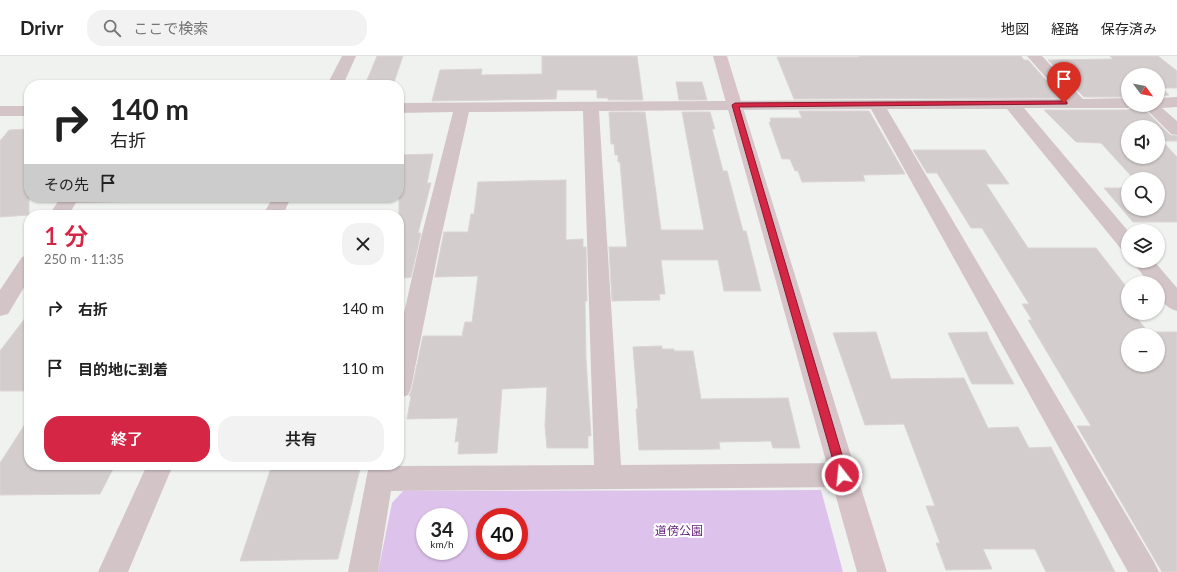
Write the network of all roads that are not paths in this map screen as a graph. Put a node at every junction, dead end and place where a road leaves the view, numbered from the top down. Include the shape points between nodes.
1 (349, 56) edge
2 (720, 56) edge
3 (1034, 56) edge
4 (337, 80) edge
5 (1165, 102) edge
6 (1177, 102) edge
7 (1011, 103) junction
8 (1078, 103) junction
9 (1121, 103) edge
10 (876, 104) junction
11 (735, 105) junction
12 (591, 106) junction
13 (462, 107) junction
14 (404, 108) edge
15 (0, 111) edge
16 (24, 111) edge
17 (1158, 112) edge
18 (1177, 130) edge
19 (106, 202) edge
20 (66, 204) edge
21 (1121, 236) edge
22 (1148, 268) edge
23 (24, 270) edge
24 (1177, 303) edge
25 (0, 308) edge
26 (404, 364) edge
27 (158, 470) edge
28 (381, 472) edge
29 (842, 475) junction
30 (608, 477) junction
31 (113, 572) edge
32 (363, 572) edge
33 (872, 572) edge
34 (1144, 572) edge

1 - 4 street
2 - 11 street
3 - 8 street
5 - 6 street
7 - 8 street
7 - 10 street
7 - 21 street
8 - 9 street
10 - 11 street
10 - 34 street
11 - 12 street
11 - 29 street
12 - 13 street
12 - 30 street
13 - 14 street
13 - 26 street
15 - 16 street
17 - 18 street
19 - 20 lane
22 - 24 street
23 - 25 street
27 - 31 street
28 - 30 street
28 - 32 street
29 - 30 street
29 - 33 street

